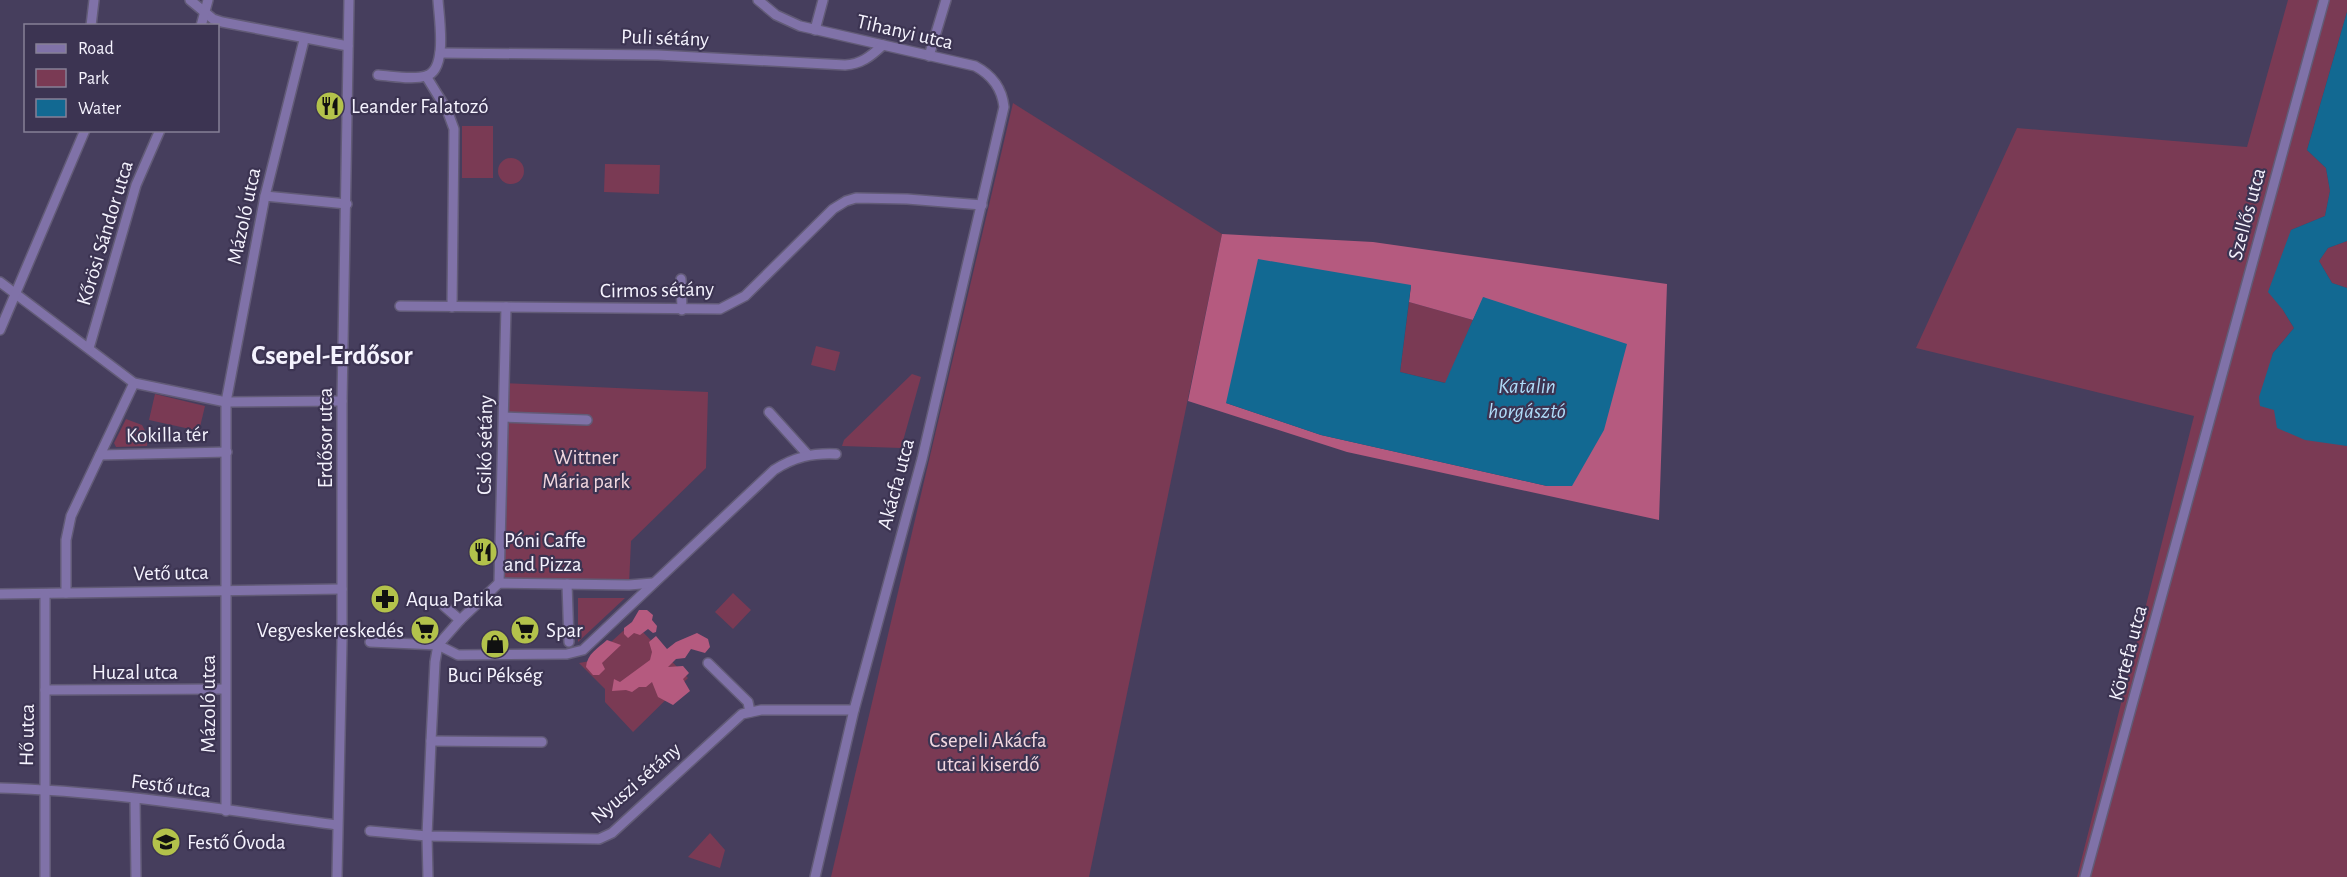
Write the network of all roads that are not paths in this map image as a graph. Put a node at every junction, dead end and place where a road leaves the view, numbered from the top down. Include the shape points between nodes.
1 (94, 0) edge
2 (190, 0) edge
3 (208, 0) edge
4 (348, 0) edge
5 (438, 0) edge
6 (758, 0) edge
7 (823, 0) edge
8 (946, 0) edge
9 (2324, 0) edge
10 (205, 13) junction
11 (91, 24) edge
12 (202, 24) edge
13 (815, 30) junction
14 (304, 40) junction
15 (882, 45) junction
16 (348, 46) junction
17 (440, 53) junction
18 (929, 56) junction
19 (378, 75) dead end
20 (426, 76) junction
21 (1003, 98) joint
22 (84, 132) edge
23 (159, 132) edge
24 (265, 196) junction
25 (347, 204) junction
26 (982, 205) junction
27 (681, 279) dead end
28 (0, 282) edge
29 (15, 293) junction
30 (400, 306) dead end
31 (452, 307) junction
32 (506, 307) junction
33 (682, 310) junction
34 (0, 330) edge
35 (89, 348) junction
36 (134, 383) junction
37 (342, 401) junction
38 (226, 402) junction
39 (769, 412) dead end
40 (504, 417) junction
41 (587, 420) dead end
42 (2206, 438) joint
43 (227, 452) junction
44 (808, 454) junction
45 (836, 454) dead end
46 (100, 455) junction
47 (653, 583) junction
48 (499, 584) junction
49 (567, 584) junction
50 (342, 589) junction
51 (225, 590) junction
52 (66, 593) junction
53 (0, 594) edge
54 (45, 594) junction
55 (444, 606) dead end
56 (460, 620) junction
57 (370, 642) dead end
58 (569, 642) dead end
59 (438, 645) junction
60 (708, 663) dead end
61 (225, 689) junction
62 (45, 690) junction
63 (854, 710) junction
64 (750, 712) junction
65 (431, 741) junction
66 (542, 742) dead end
67 (0, 788) edge
68 (44, 790) junction
69 (135, 800) junction
70 (226, 811) junction
71 (337, 825) junction
72 (370, 831) dead end
73 (427, 836) junction
74 (45, 877) edge
75 (136, 877) edge
76 (337, 877) edge
77 (428, 877) edge
78 (815, 877) edge
79 (2085, 877) edge

1 - 11 street
2 - 10 street
3 - 10 street
4 - 16 street, Erdősor utca
5 - 17 street
6 - 13 street, Tihanyi utca via 782,18
7 - 13 street
8 - 18 street
9 - 42 street, Szellős utca
10 - 12 street
10 - 14 street via 222,22
13 - 15 street, Tihanyi utca
14 - 16 street
14 - 24 street, Mázoló utca
15 - 17 street, Puli sétány via 856,64 658,55
15 - 18 street, Tihanyi utca
16 - 25 street, Erdősor utca
17 - 20 street via 436,69
18 - 21 street, Tihanyi utca via 983,70
19 - 20 street
20 - 31 street via 450,114 454,129
21 - 26 street, Akácfa utca
22 - 29 street
23 - 35 street, Kőrösi Sándor utca via 136,185
24 - 25 street
24 - 38 street, Mázoló utca
25 - 37 street, Erdősor utca
26 - 33 street, Cirmos sétány via 907,199 846,201 739,300 720,309
26 - 63 street, Akácfa utca via 922,459
27 - 33 street
28 - 29 street
29 - 34 street
29 - 35 street
30 - 31 street, Cirmos sétány
31 - 32 street, Cirmos sétány
32 - 33 street, Cirmos sétány
32 - 40 street, Csikó sétány
35 - 36 street
36 - 38 street, Kokilla tér
36 - 46 street, Kokilla tér
37 - 38 street
37 - 50 street, Erdősor utca
38 - 43 street, Kokilla tér
39 - 44 street
40 - 41 street
40 - 48 street, Csikó sétány
42 - 79 street, Körtefa utca
43 - 46 street, Kokilla tér
43 - 51 street, Mázoló utca
44 - 45 street
44 - 47 street via 774,470
46 - 52 street via 71,516 66,540
47 - 49 street
47 - 59 street via 590,644 575,653 458,655
48 - 49 street
48 - 56 street
49 - 58 street
50 - 51 street, Vető utca
50 - 71 street, Erdősor utca
51 - 52 street, Vető utca
51 - 61 street, Mázoló utca
52 - 54 street, Vető utca
53 - 54 street, Vető utca
54 - 62 street, Hő utca
55 - 56 street
56 - 59 street
57 - 59 street
59 - 65 street
60 - 64 street via 748,702
61 - 62 street, Huzal utca
61 - 70 street, Mázoló utca
62 - 68 street, Hő utca
63 - 64 street, Nyuszi sétány
63 - 78 street, Akácfa utca
64 - 73 street, Nyuszi sétány via 733,719 605,837 592,840
65 - 66 street
65 - 73 street
67 - 68 street, Festő utca
68 - 69 street, Festő utca
68 - 74 street, Hő utca
69 - 70 street, Festő utca
69 - 75 street
70 - 71 street, Festő utca
71 - 76 street, Erdősor utca
72 - 73 street, Nyuszi sétány
73 - 77 street

